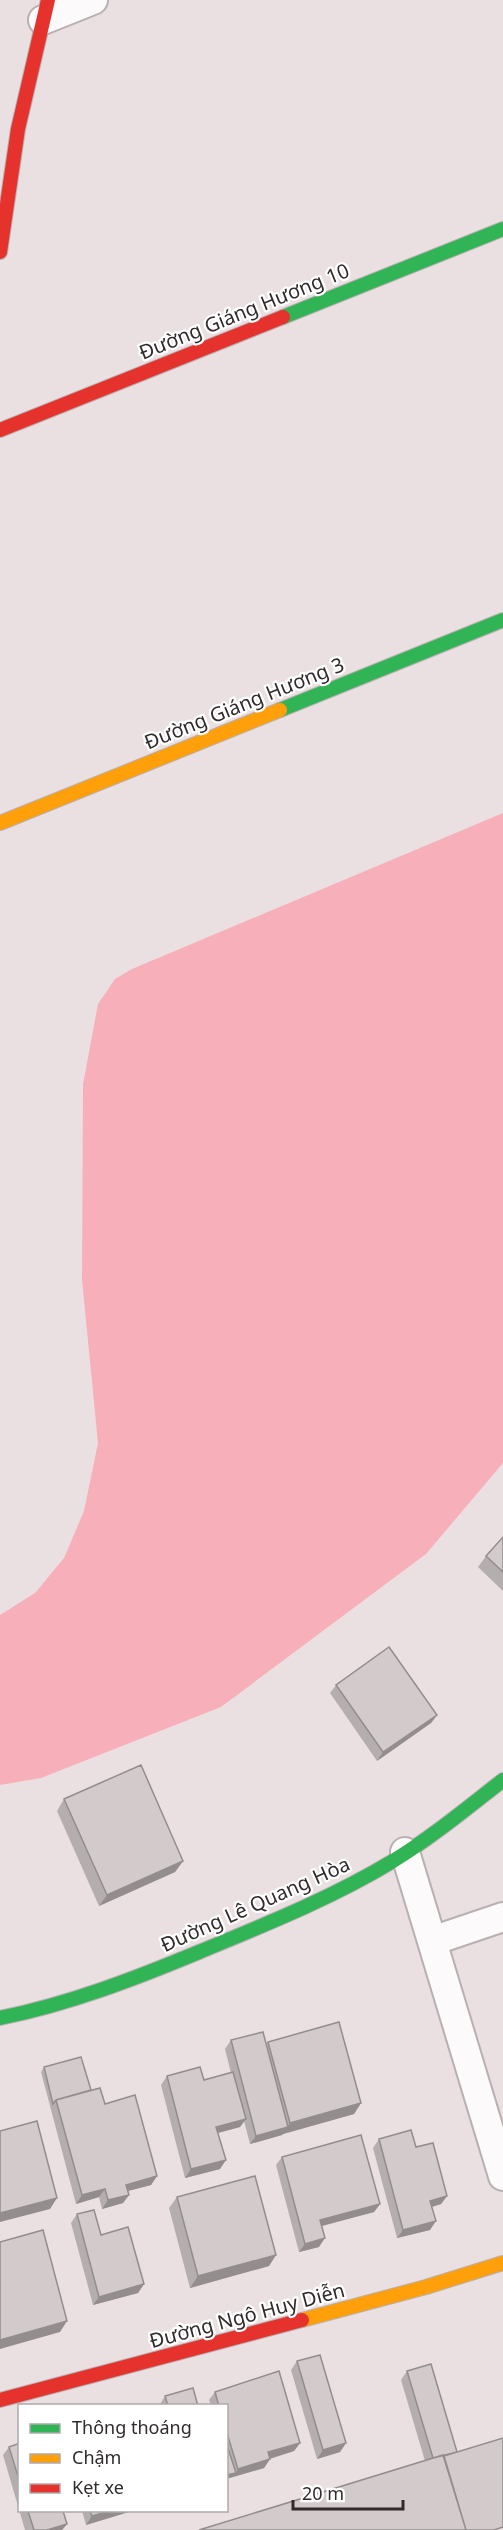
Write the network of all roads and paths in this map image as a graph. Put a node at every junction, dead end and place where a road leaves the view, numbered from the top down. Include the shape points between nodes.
1 (93, 0) edge
2 (46, 10) edge
3 (503, 228) edge
4 (0, 252) edge
5 (0, 430) edge
6 (503, 620) edge
7 (0, 823) edge
8 (503, 1780) edge
9 (405, 1851) junction
10 (503, 1917) edge
11 (432, 1941) junction
12 (0, 2018) edge
13 (503, 2176) edge
14 (503, 2262) edge
15 (0, 2400) edge

1 - 2 street
2 - 4 street via 18,129
3 - 5 street, Đường Giáng Hương 10
6 - 7 street, Đường Giáng Hương 3
8 - 9 street, Đường Lê Quang Hòa
9 - 11 street
9 - 12 street, Đường Lê Quang Hòa via 379,1870 307,1905 179,1960 42,2010
10 - 11 street
11 - 13 street
14 - 15 street, Đường Ngô Huy Diễn via 426,2287

